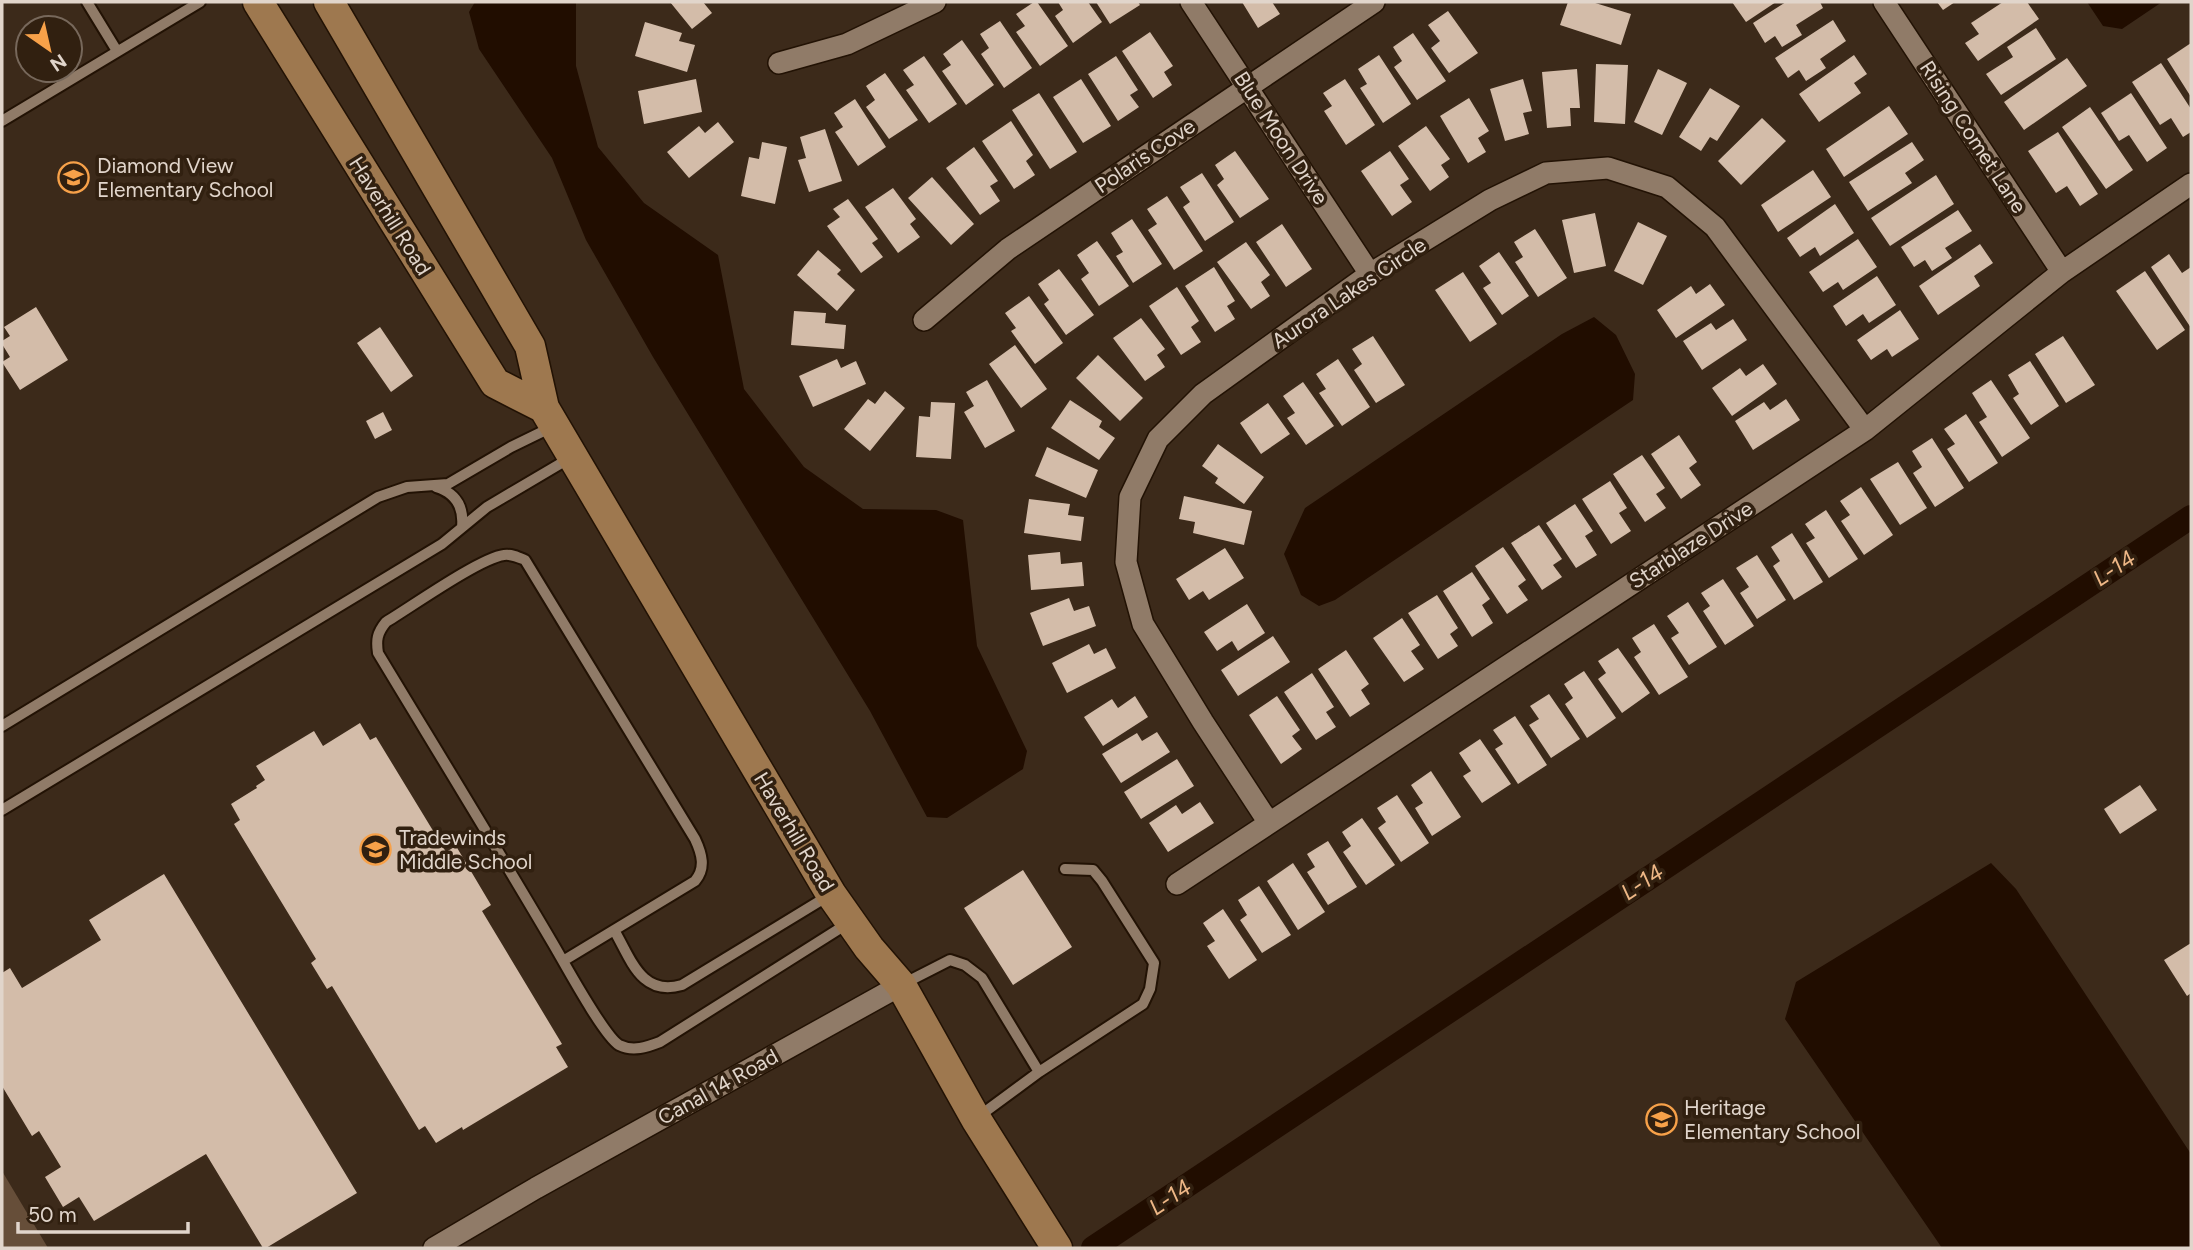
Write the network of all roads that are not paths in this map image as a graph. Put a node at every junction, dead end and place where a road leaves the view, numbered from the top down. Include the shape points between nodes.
1 (87, 2) edge
2 (200, 2) edge
3 (258, 2) edge
4 (329, 2) edge
5 (935, 2) edge
6 (1191, 2) edge
7 (1374, 2) edge
8 (1884, 2) edge
9 (117, 51) junction
10 (779, 63) dead end
11 (1247, 86) junction
12 (2, 121) edge
13 (2191, 184) edge
14 (2062, 272) junction
15 (1370, 274) junction
16 (924, 320) dead end
17 (549, 417) junction
18 (1865, 430) junction
19 (572, 457) junction
20 (434, 486) junction
21 (462, 527) junction
22 (2, 726) edge
23 (2, 810) edge
24 (1269, 823) junction
25 (1065, 869) dead end
26 (1177, 884) dead end
27 (831, 894) junction
28 (851, 922) junction
29 (614, 930) junction
30 (563, 961) junction
31 (901, 985) junction
32 (1039, 1072) junction
33 (976, 1119) junction
34 (433, 1248) edge
35 (1057, 1248) edge

1 - 9 lane
2 - 9 lane
3 - 17 street, Haverhill Road via 495,383
4 - 17 street, Haverhill Road via 530,346
5 - 10 street via 847,44
6 - 11 street, Blue Moon Drive
7 - 11 street, Polaris Cove
8 - 14 street, Rising Comet Lane
9 - 12 lane
11 - 15 street, Blue Moon Drive
11 - 16 street, Polaris Cove via 1008,249
13 - 14 street, Starblaze Drive
14 - 18 street, Starblaze Drive
15 - 18 street, Aurora Lakes Circle via 1490,200 1546,173 1608,168 1667,187 1715,227
15 - 24 street, Aurora Lakes Circle via 1203,394 1157,439 1130,497 1126,562 1143,624
17 - 19 street, Haverhill Road
17 - 20 lane via 463,476
18 - 24 street, Starblaze Drive
19 - 21 lane
19 - 27 street, Haverhill Road
20 - 21 lane via 454,496 463,516
20 - 22 lane via 407,487 377,497
21 - 23 lane via 442,544
24 - 26 street, Starblaze Drive
25 - 32 lane via 1093,870 1154,963 1143,1004
27 - 28 street, Haverhill Road
27 - 29 lane via 670,988 659,988 641,976
28 - 30 lane via 645,1048 618,1044
28 - 31 street, Haverhill Road
29 - 30 lane
29 - 30 lane via 695,881 702,866 699,848 525,560 506,555 495,558 386,622 376,642 378,653
31 - 32 lane via 950,960 965,965 982,978
31 - 33 street, Haverhill Road
31 - 34 street, Canal 14 Road
32 - 33 lane
33 - 35 street, Haverhill Road

